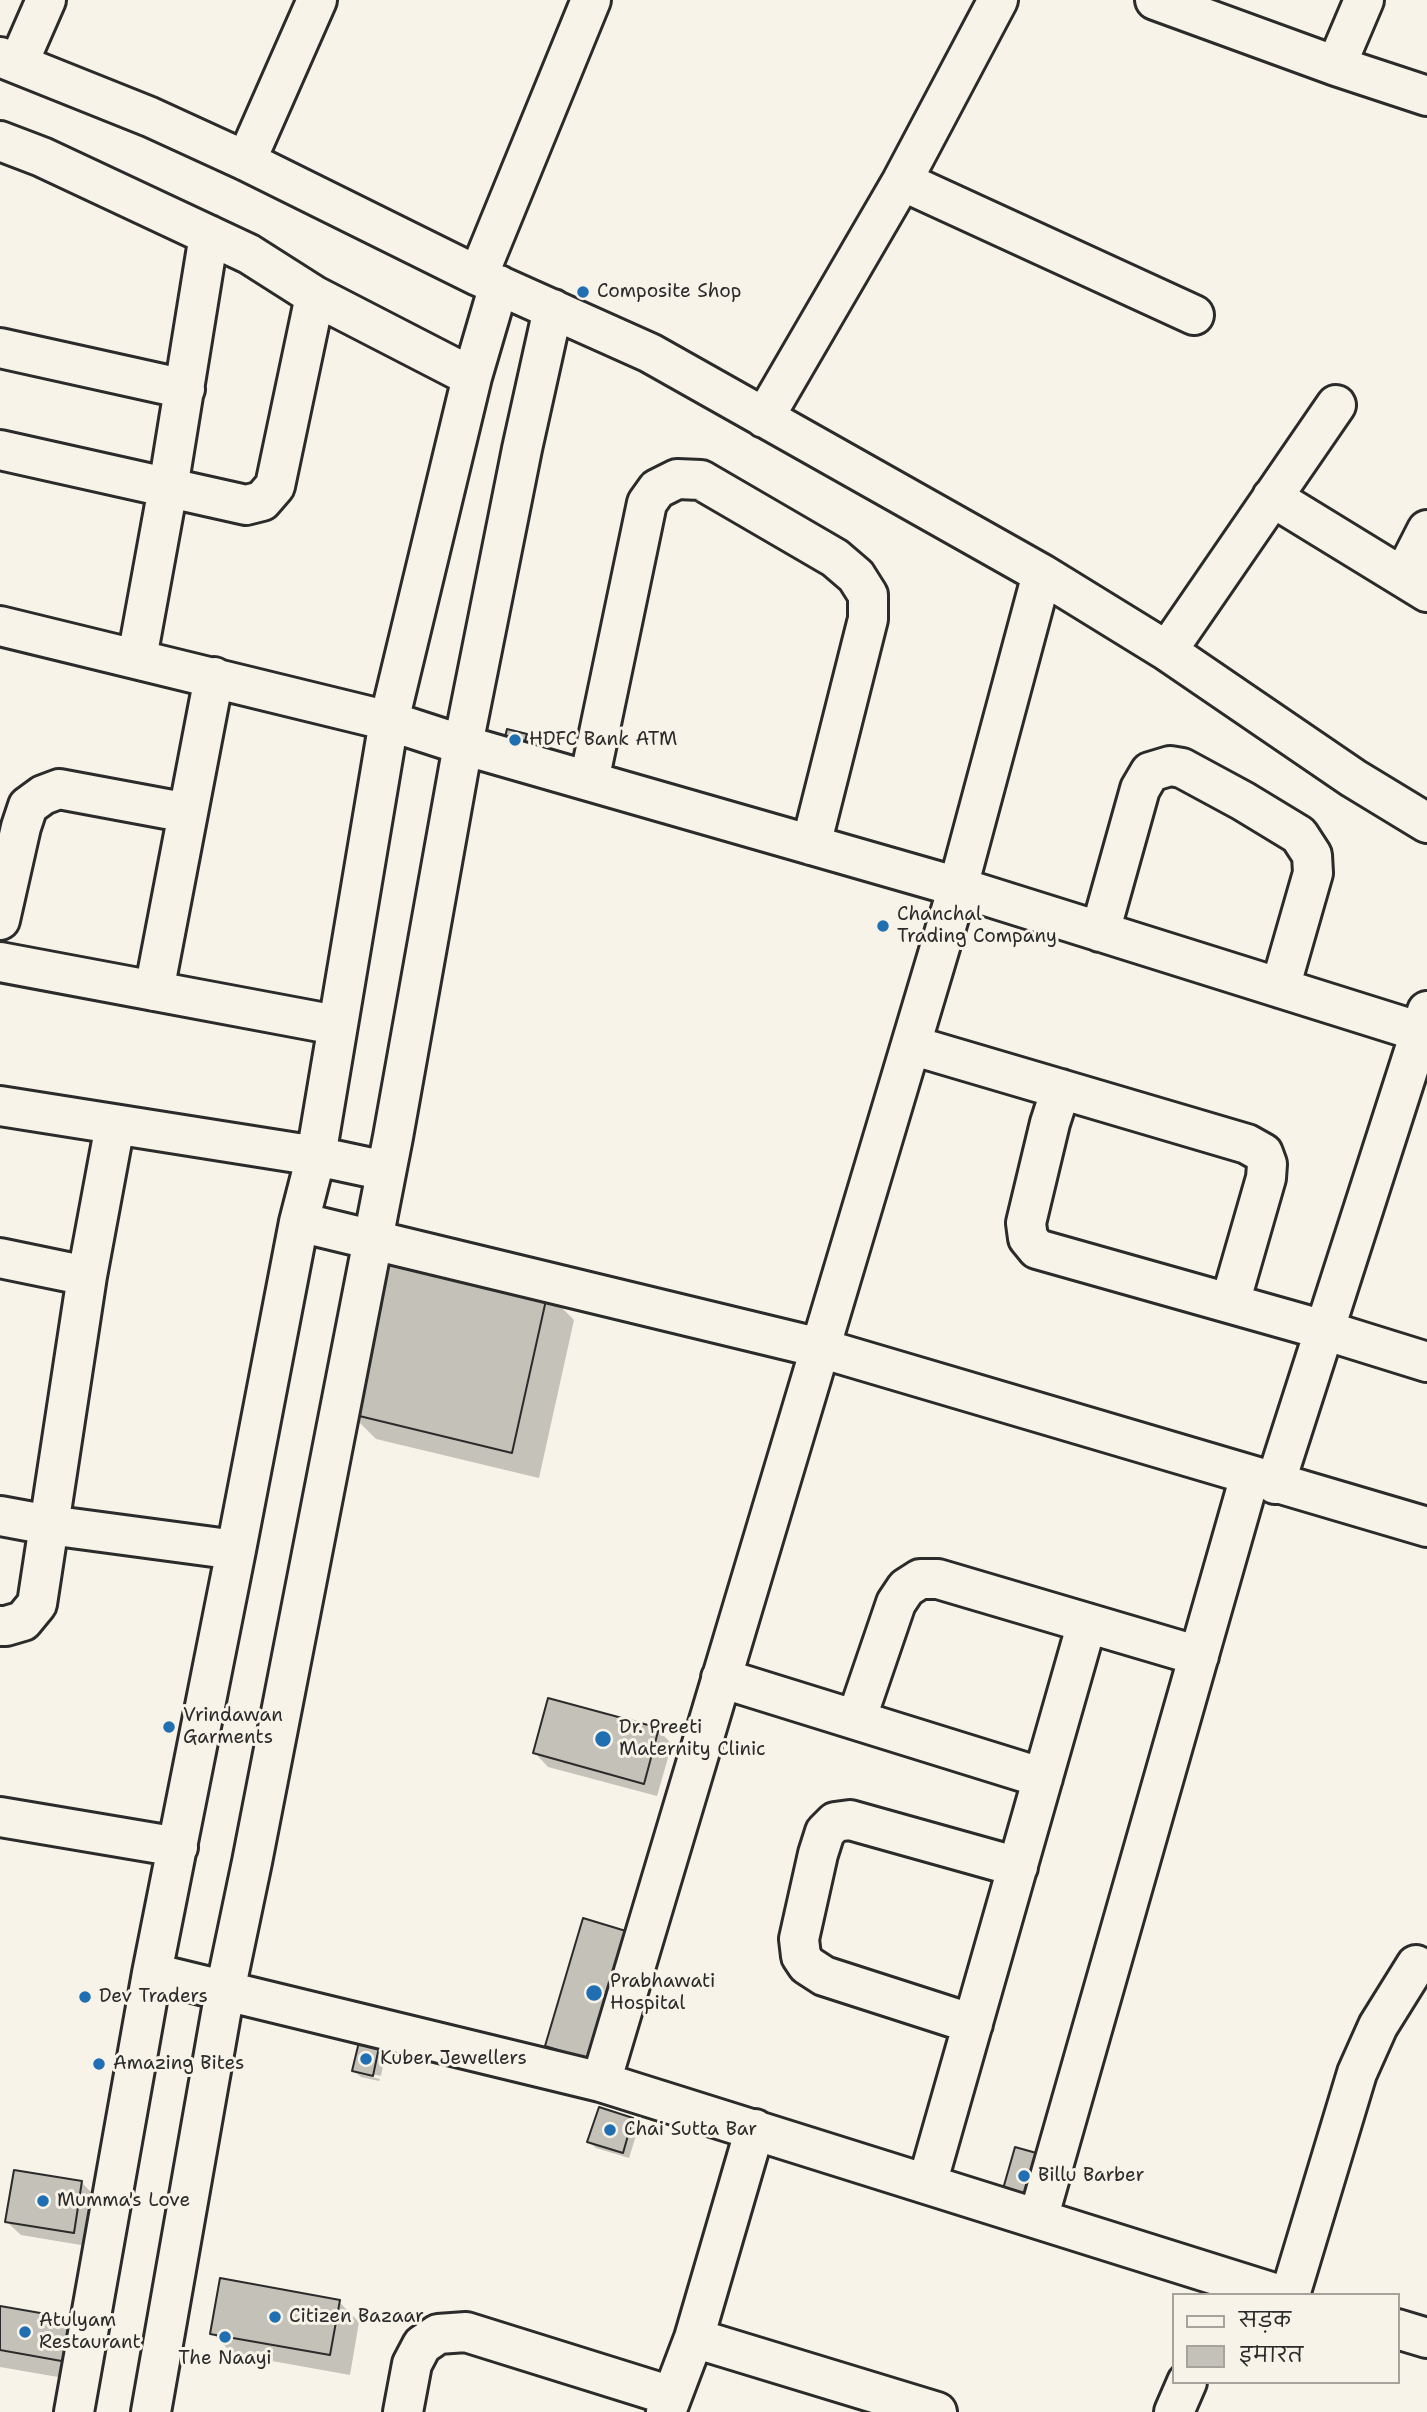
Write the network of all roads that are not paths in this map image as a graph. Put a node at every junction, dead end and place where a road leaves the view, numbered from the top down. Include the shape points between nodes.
1 (46, 0) edge
2 (317, 0) edge
3 (591, 0) edge
4 (998, 0) edge
5 (1155, 0) edge
6 (1364, 0) edge
7 (9, 61) edge
8 (1336, 66) junction
9 (1427, 96) edge
10 (0, 141) edge
11 (246, 162) junction
12 (902, 181) junction
13 (209, 235) junction
14 (489, 280) junction
15 (315, 296) junction
16 (553, 309) junction
17 (1194, 315) dead end
18 (0, 348) edge
19 (472, 377) junction
20 (185, 389) junction
21 (1336, 405) dead end
22 (764, 418) junction
23 (0, 450) edge
24 (168, 488) junction
25 (1272, 497) junction
26 (1427, 530) edge
27 (1042, 574) junction
28 (1415, 585) edge
29 (0, 626) edge
30 (1167, 651) junction
31 (137, 658) junction
32 (214, 677) junction
33 (389, 720) junction
34 (463, 745) junction
35 (589, 781) junction
36 (188, 813) junction
37 (1427, 823) edge
38 (811, 845) junction
39 (958, 887) junction
40 (0, 920) edge
41 (1100, 932) junction
42 (0, 962) edge
43 (1280, 988) junction
44 (154, 991) junction
45 (336, 1025) junction
46 (1425, 1026) edge
47 (911, 1045) junction
48 (1061, 1089) junction
49 (0, 1106) edge
50 (115, 1125) junction
51 (316, 1156) junction
52 (386, 1171) junction
53 (299, 1222) junction
54 (372, 1240) junction
55 (0, 1258) edge
56 (86, 1276) junction
57 (1230, 1303) junction
58 (1324, 1330) junction
59 (820, 1348) junction
60 (1427, 1362) edge
61 (1262, 1480) junction
62 (0, 1516) edge
63 (49, 1525) junction
64 (1427, 1527) edge
65 (236, 1550) junction
66 (1087, 1623) junction
67 (0, 1626) edge
68 (1199, 1656) junction
69 (721, 1678) junction
70 (856, 1720) junction
71 (1043, 1778) junction
72 (0, 1817) edge
73 (178, 1847) junction
74 (1018, 1867) junction
75 (1416, 1965) dead end
76 (152, 1973) junction
77 (225, 1991) junction
78 (973, 2024) junction
79 (601, 2082) junction
80 (755, 2129) junction
81 (928, 2184) junction
82 (1038, 2219) junction
83 (1228, 2288) edge
84 (1265, 2293) edge
85 (1291, 2293) edge
86 (1399, 2330) edge
87 (694, 2337) junction
88 (1427, 2338) edge
89 (1186, 2384) edge
90 (668, 2404) edge
91 (74, 2412) edge
92 (150, 2412) edge
93 (403, 2412) edge
94 (937, 2412) edge
95 (1174, 2412) edge

1 - 7 street
2 - 11 street
3 - 14 street
4 - 12 street
5 - 8 street
6 - 8 street
7 - 11 street via 150,117
8 - 9 street
10 - 13 street
11 - 14 street
12 - 17 street
12 - 22 street
13 - 15 street
13 - 20 street
14 - 16 street
14 - 19 street
15 - 19 street
15 - 24 street via 275,486 262,501 246,505
16 - 22 street via 650,353
16 - 34 street
18 - 20 street
19 - 33 street
20 - 24 street
21 - 25 street
22 - 27 street
23 - 24 street
24 - 31 street
25 - 28 street
25 - 30 street
26 - 28 street
27 - 30 street
27 - 39 street
29 - 31 street
30 - 37 street
31 - 32 street
32 - 33 street
32 - 36 street
33 - 34 street
33 - 45 street
34 - 35 street
34 - 52 street
35 - 38 street
35 - 38 street via 647,503 657,489 677,479 701,480 835,558 856,576 868,595 868,619
36 - 40 street via 59,789 43,795 28,806
36 - 44 street
38 - 39 street
39 - 41 street
39 - 47 street
41 - 43 street
41 - 43 street via 1140,789 1150,772 1182,768 1299,835 1312,855 1313,873
42 - 44 street
43 - 46 street
44 - 45 street
45 - 51 street
46 - 58 street
47 - 48 street
47 - 59 street
48 - 57 street via 1247,1144 1263,1153 1266,1178
48 - 57 street via 1026,1223 1028,1238 1037,1249 1054,1255
49 - 50 street
50 - 51 street
50 - 56 street
51 - 52 street
51 - 53 street
52 - 54 street
53 - 54 street
53 - 65 street
54 - 59 street
54 - 77 street
55 - 56 street
56 - 63 street
57 - 58 street
58 - 60 street
58 - 61 street
59 - 61 street
59 - 69 street
61 - 64 street
61 - 68 street
62 - 63 street
63 - 65 street
63 - 67 street via 37,1604 23,1620
65 - 73 street
66 - 68 street
66 - 70 street via 937,1579 920,1579 906,1588 896,1604
66 - 71 street
68 - 82 street
69 - 70 street
69 - 79 street
70 - 71 street
71 - 74 street
72 - 73 street
73 - 76 street
74 - 78 street
74 - 78 street via 850,1820 835,1822 825,1832 818,1854 799,1939 807,1965 824,1976
75 - 85 street via 1378,2026 1357,2073
76 - 77 street
76 - 91 street
77 - 79 street
77 - 92 street
78 - 81 street
79 - 80 street
80 - 81 street
80 - 87 street
81 - 82 street
82 - 83 street
83 - 84 street
86 - 88 street
87 - 90 street
87 - 94 street
89 - 95 street
90 - 93 street via 466,2332 438,2334 422,2345 412,2364

